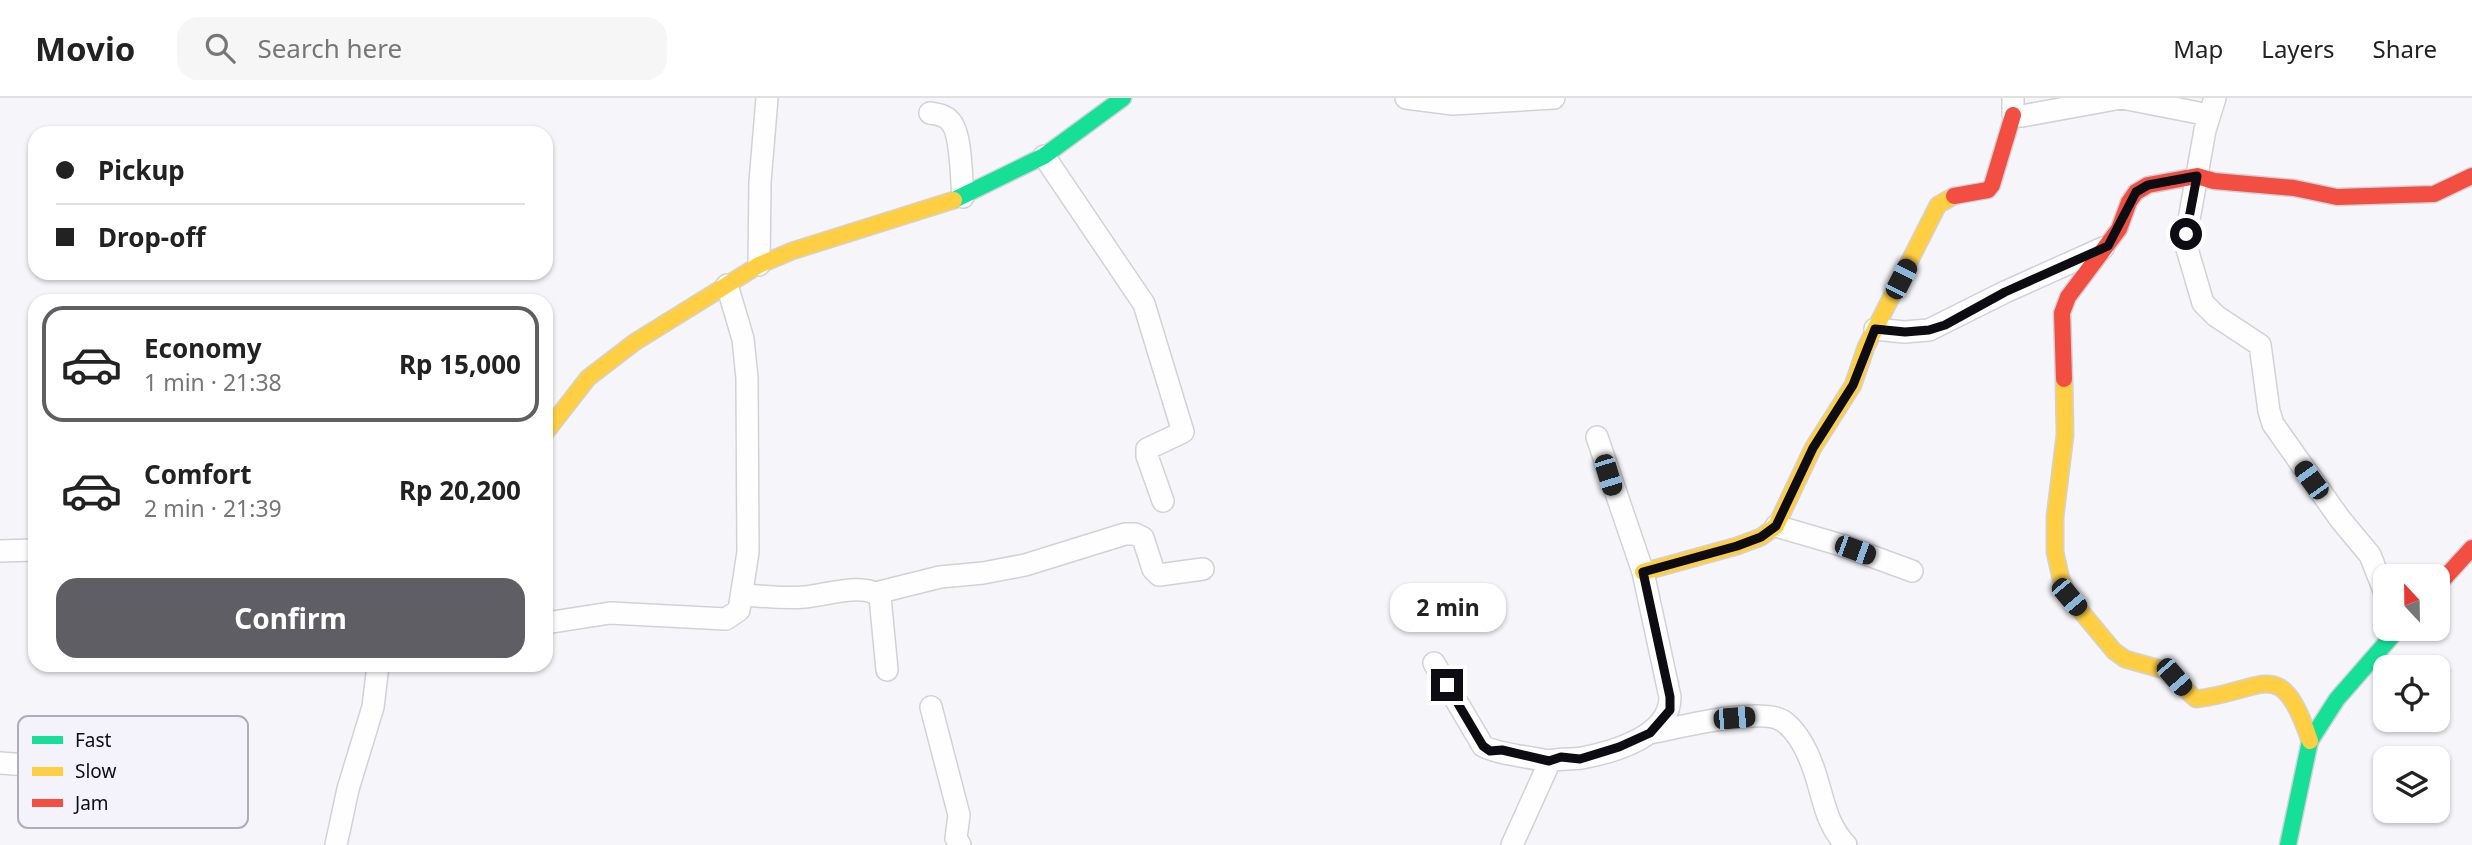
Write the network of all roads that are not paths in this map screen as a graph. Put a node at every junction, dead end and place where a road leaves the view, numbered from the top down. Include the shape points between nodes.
1 (767, 98) edge
2 (1123, 98) edge
3 (1406, 98) edge
4 (1555, 98) edge
5 (2122, 98) edge
6 (1452, 101) edge
7 (2013, 106) edge
8 (2212, 106) edge
9 (930, 113) dead end
10 (1044, 156) junction
11 (2197, 176) junction
12 (2472, 176) edge
13 (963, 197) junction
14 (2108, 246) junction
15 (759, 265) junction
16 (727, 285) junction
17 (1875, 329) junction
18 (553, 423) edge
19 (1597, 437) dead end
20 (1163, 501) dead end
21 (1776, 526) junction
22 (2472, 548) edge
23 (0, 550) edge
24 (28, 550) edge
25 (2374, 564) edge
26 (1203, 569) dead end
27 (1912, 571) dead end
28 (1643, 572) junction
29 (2450, 572) edge
30 (876, 593) junction
31 (742, 595) junction
32 (553, 622) edge
33 (2388, 641) edge
34 (1434, 663) dead end
35 (887, 670) dead end
36 (377, 672) edge
37 (931, 707) dead end
38 (1650, 733) junction
39 (2310, 741) junction
40 (1549, 761) junction
41 (0, 764) edge
42 (18, 765) edge
43 (336, 845) edge
44 (960, 845) edge
45 (1513, 845) edge
46 (1846, 845) edge
47 (2288, 845) edge

1 - 15 street
2 - 10 street
3 - 6 street
4 - 6 street
5 - 7 street via 2045,113
5 - 8 street
7 - 17 street via 1992,185 1938,205
8 - 11 street
9 - 13 street via 951,121 956,133
10 - 13 street
10 - 20 street via 1144,304 1183,432 1147,449
11 - 12 street via 2337,197 2434,194
11 - 14 street via 2148,185 2136,192
11 - 25 street via 2185,242 2203,303 2260,345 2273,424
13 - 15 street
14 - 17 street via 2005,292 1945,325 1905,332
14 - 39 street via 2068,297 2062,313 2065,435 2055,552 2061,579 2069,597 2125,659 2164,670 2196,699 2266,681 2285,688 2297,704
15 - 16 street
16 - 18 street via 588,377
16 - 31 street via 743,339 747,378 748,552
17 - 21 street via 1853,385 1813,448
19 - 28 street
21 - 27 street
21 - 28 street via 1737,546
22 - 29 street
23 - 24 street
26 - 30 street via 1159,575 1143,538 1125,534 1024,565 940,577
28 - 38 street via 1670,697 1670,710
30 - 31 street
30 - 35 street
31 - 32 street via 739,610 726,619 610,613
33 - 39 street via 2337,699
34 - 40 street via 1483,746
36 - 43 street via 373,707
37 - 44 street via 959,815 956,838
38 - 40 street via 1580,759
38 - 46 street via 1717,720 1782,720 1804,745 1826,816
39 - 47 street
40 - 45 street
41 - 42 street

